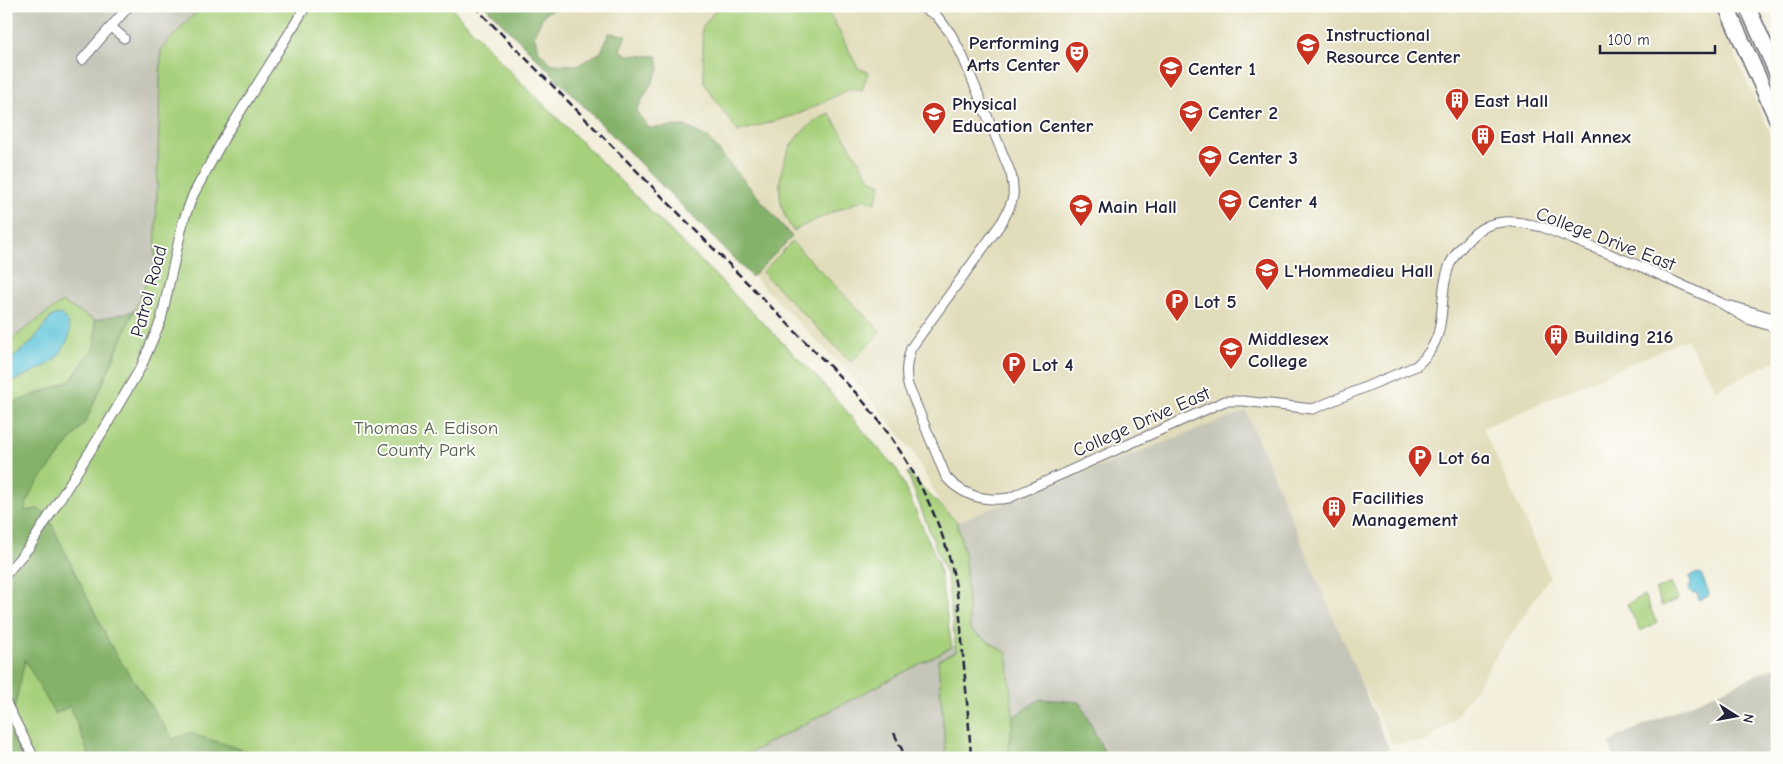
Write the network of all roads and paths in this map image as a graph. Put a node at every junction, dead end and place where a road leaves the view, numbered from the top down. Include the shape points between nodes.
1 (129, 6) edge
2 (306, 6) edge
3 (919, 6) edge
4 (1726, 6) edge
5 (1747, 6) edge
6 (110, 27) junction
7 (124, 38) dead end
8 (82, 60) dead end
9 (1777, 73) edge
10 (1777, 119) edge
11 (1719, 302) junction
12 (1777, 319) edge
13 (1777, 328) edge
14 (6, 574) edge
15 (6, 703) edge
16 (34, 758) edge

1 - 6 street
2 - 14 street, Patrol Road via 224,138 193,195 178,241 162,320 141,368 30,546
3 - 11 street, College Drive East via 936,15 952,34 1012,174 1015,192 1002,222 911,348 907,361 908,385 946,477 954,487 979,498 1009,498 1225,401 1314,410 1416,366 1427,357 1435,343 1450,264 1457,251 1474,234 1492,224 1510,221 1542,228
4 - 10 main road
5 - 9 main road
6 - 7 street
6 - 8 street
11 - 12 street
11 - 13 street, College Drive East via 1748,319
15 - 16 street

